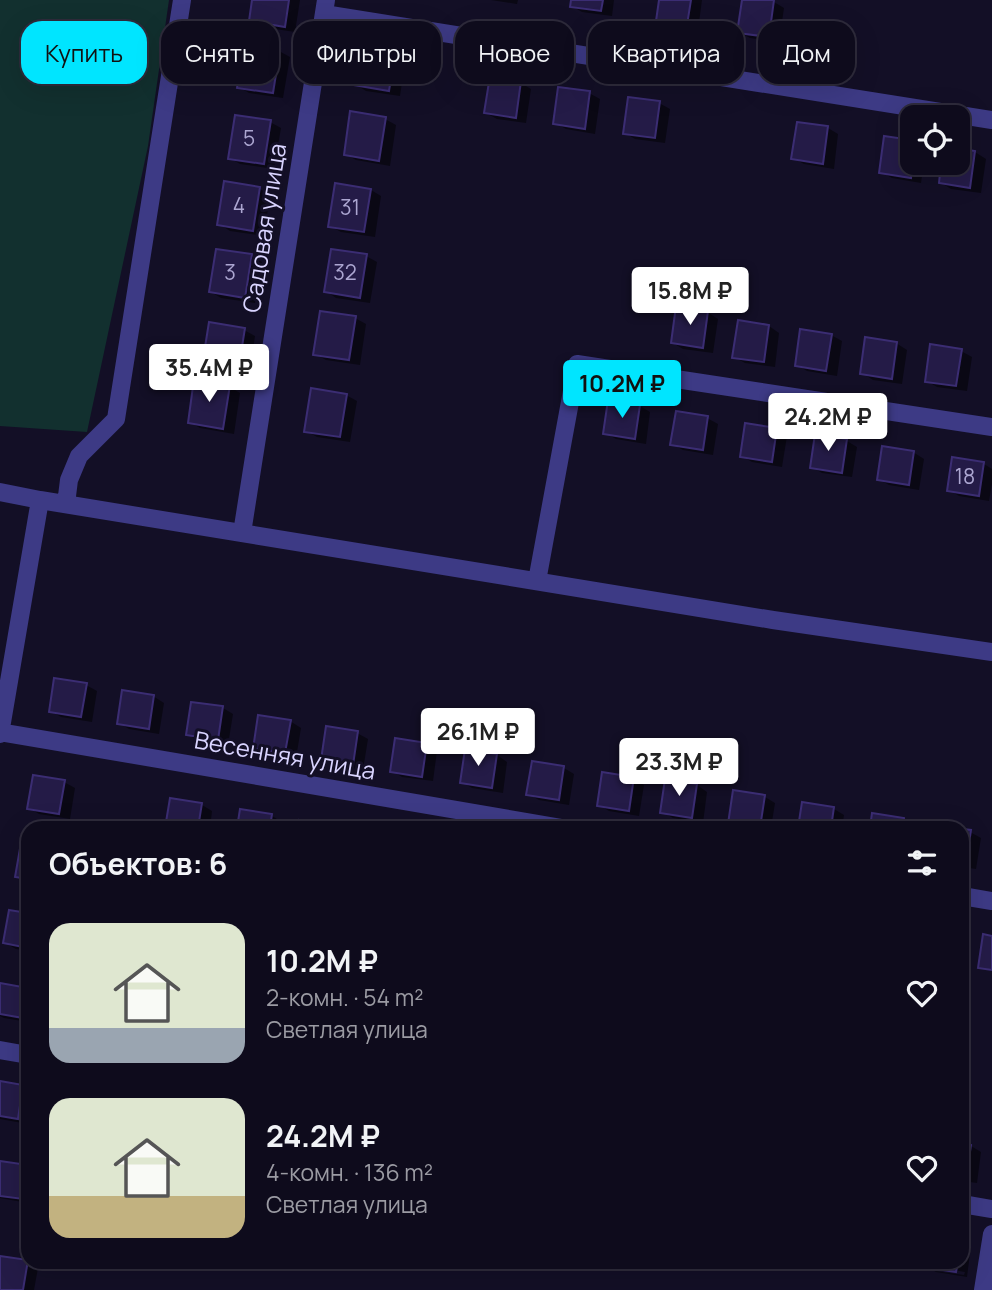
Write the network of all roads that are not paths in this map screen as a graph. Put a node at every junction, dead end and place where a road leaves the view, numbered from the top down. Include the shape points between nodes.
1 (182, 0) edge
2 (325, 7) edge
3 (992, 120) edge
4 (992, 427) edge
5 (0, 492) edge
6 (40, 500) junction
7 (65, 504) junction
8 (242, 533) junction
9 (537, 581) junction
10 (992, 652) edge
11 (0, 733) edge
12 (521, 821) edge
13 (969, 897) edge
14 (992, 901) edge
15 (0, 1050) edge
16 (21, 1054) edge
17 (969, 1205) edge
18 (992, 1209) edge
19 (992, 1234) edge
20 (983, 1290) edge

1 - 7 street via 116,419 79,456
2 - 3 street, Садовая улица
2 - 8 street, Садовая улица
4 - 9 street via 577,364
5 - 6 street
6 - 7 street
6 - 11 street, Весенняя улица
7 - 8 street
8 - 9 street
9 - 10 street
11 - 12 street, Весенняя улица
13 - 14 street
15 - 16 street
17 - 18 street
19 - 20 street

